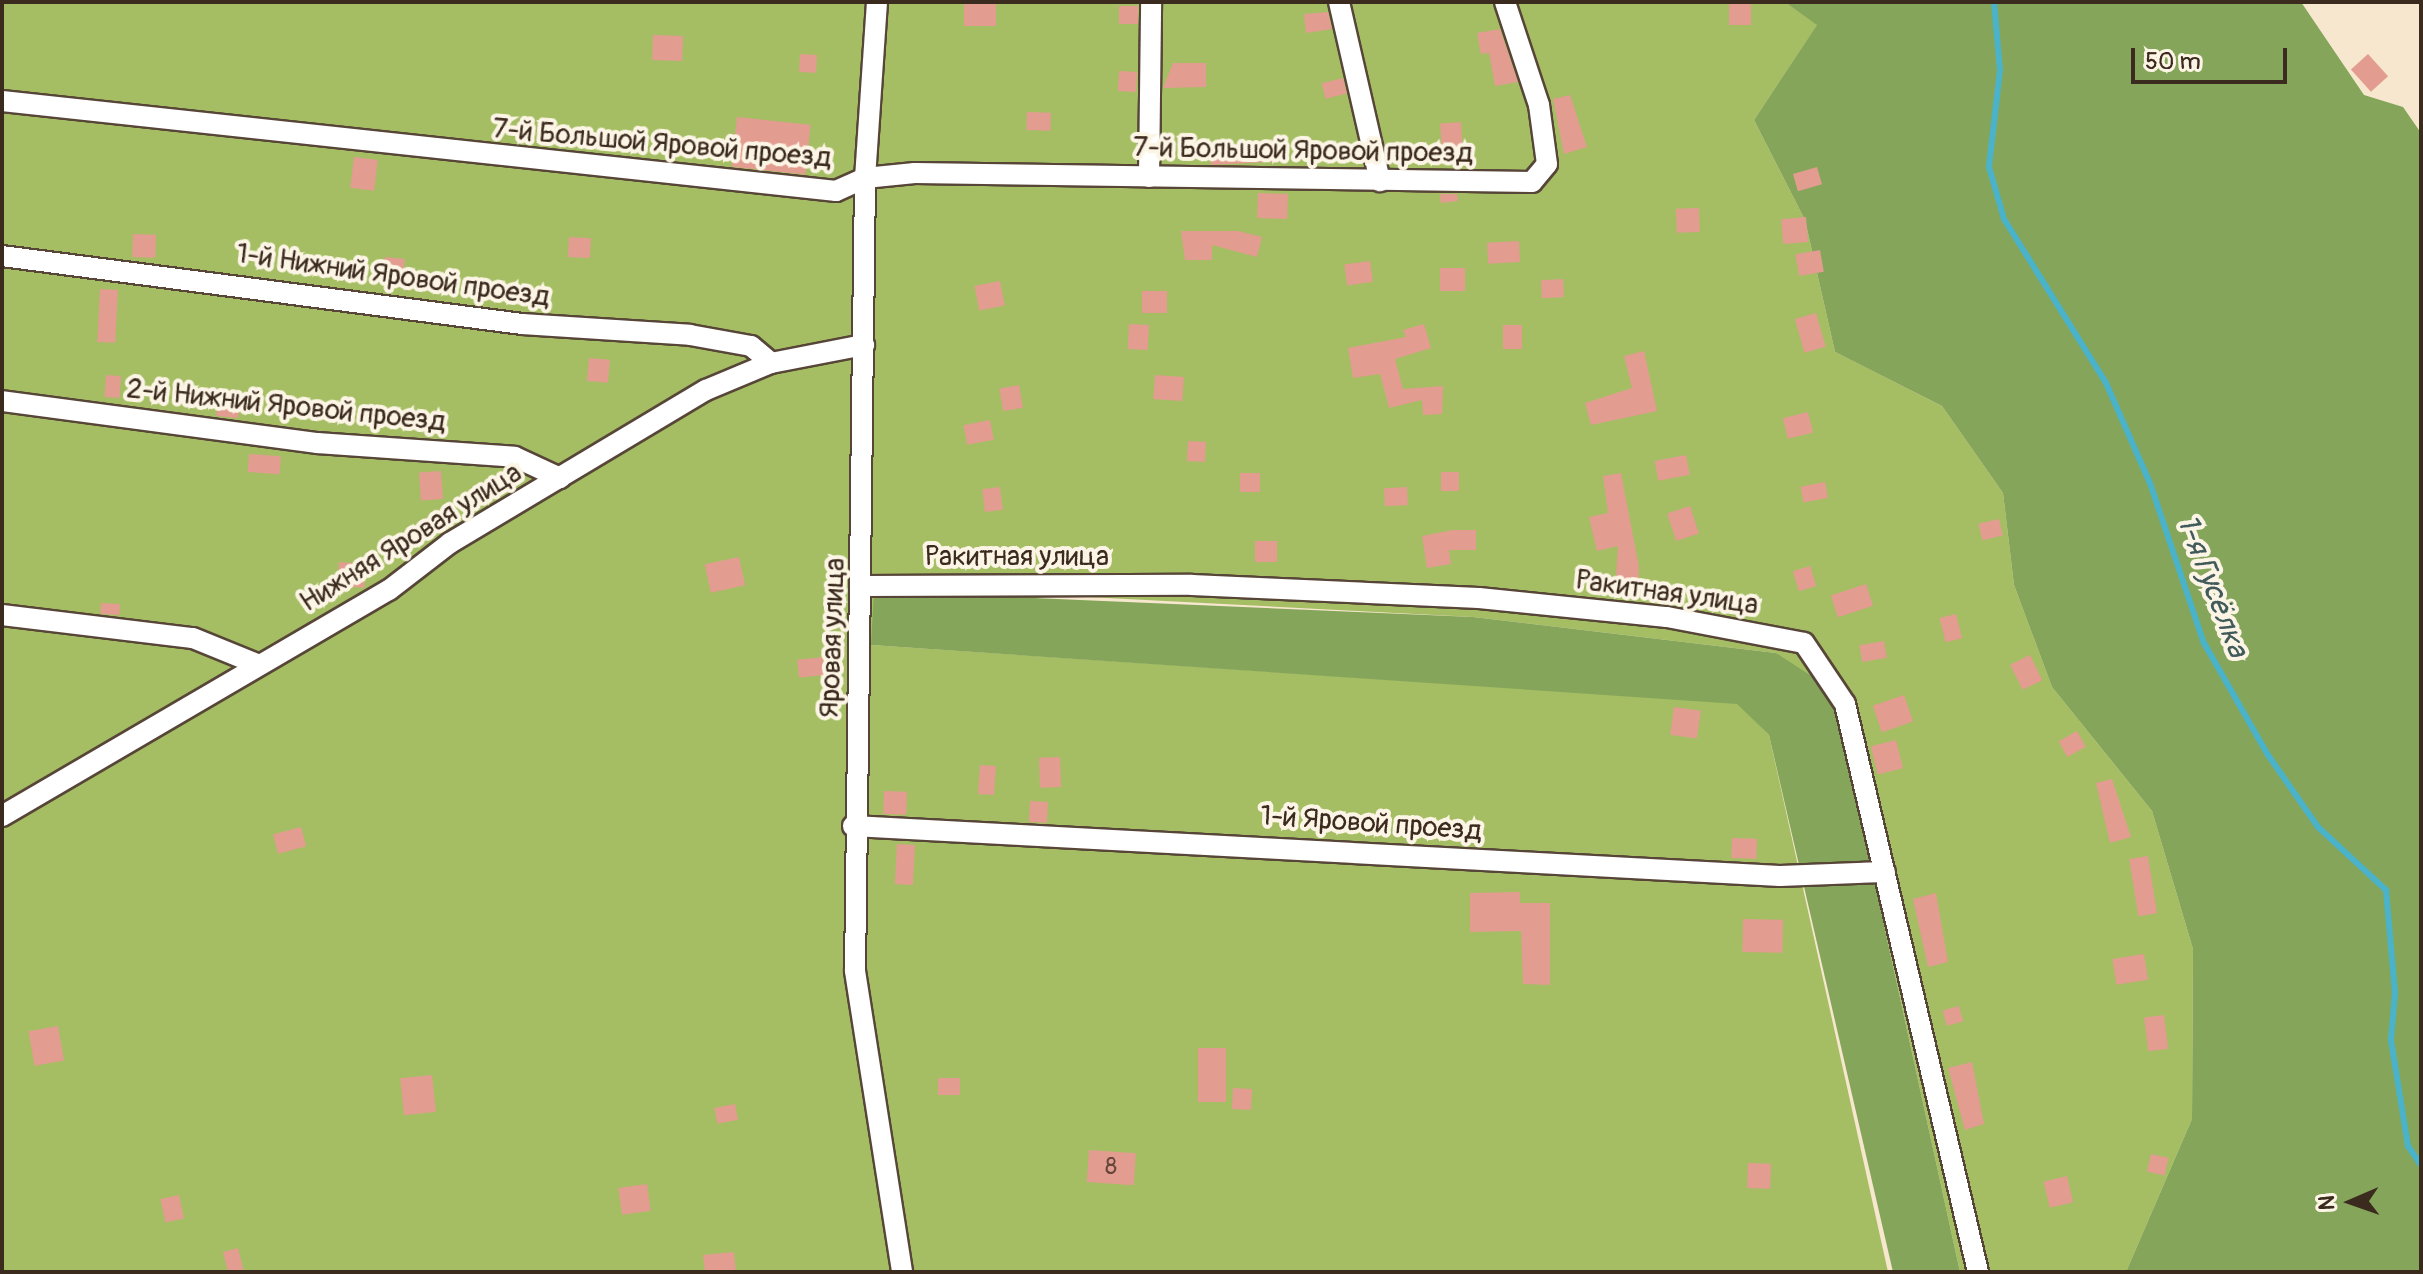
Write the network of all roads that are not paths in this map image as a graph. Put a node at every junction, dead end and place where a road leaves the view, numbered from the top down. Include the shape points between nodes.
1 (877, 2) edge
2 (1151, 2) edge
3 (1339, 2) edge
4 (1505, 2) edge
5 (2, 101) edge
6 (1149, 177) junction
7 (865, 178) junction
8 (1380, 181) junction
9 (2, 256) edge
10 (864, 345) junction
11 (771, 363) junction
12 (2, 401) edge
13 (560, 478) junction
14 (864, 586) junction
15 (2, 615) edge
16 (257, 664) junction
17 (2, 816) edge
18 (853, 826) junction
19 (1885, 872) junction
20 (902, 1272) edge
21 (1978, 1272) edge

1 - 7 street, Яровая улица
2 - 6 street
3 - 8 street
4 - 8 street, 7-й Большой Яровой проезд via 1539,105 1547,164 1532,182
5 - 7 street, 7-й Большой Яровой проезд via 836,191
6 - 7 street, 7-й Большой Яровой проезд
6 - 8 street, 7-й Большой Яровой проезд
7 - 10 street, Яровая улица
9 - 11 street, 1-й Нижний Яровой проезд via 522,324 690,335 751,346
10 - 11 street, Нижняя Яровая улица
10 - 14 street, Яровая улица
11 - 13 street, Нижняя Яровая улица via 706,390
12 - 13 street, 2-й Нижний Яровой проезд via 317,443 515,457
13 - 16 street, Нижняя Яровая улица
14 - 18 street, Яровая улица
14 - 19 street, Ракитная улица via 1192,585 1479,598 1667,617 1804,643 1845,704
15 - 16 street via 193,638
16 - 17 street, Нижняя Яровая улица
18 - 19 street, 1-й Яровой проезд via 1780,876
18 - 20 street, Яровая улица via 857,1013
19 - 21 street, Ракитная улица

